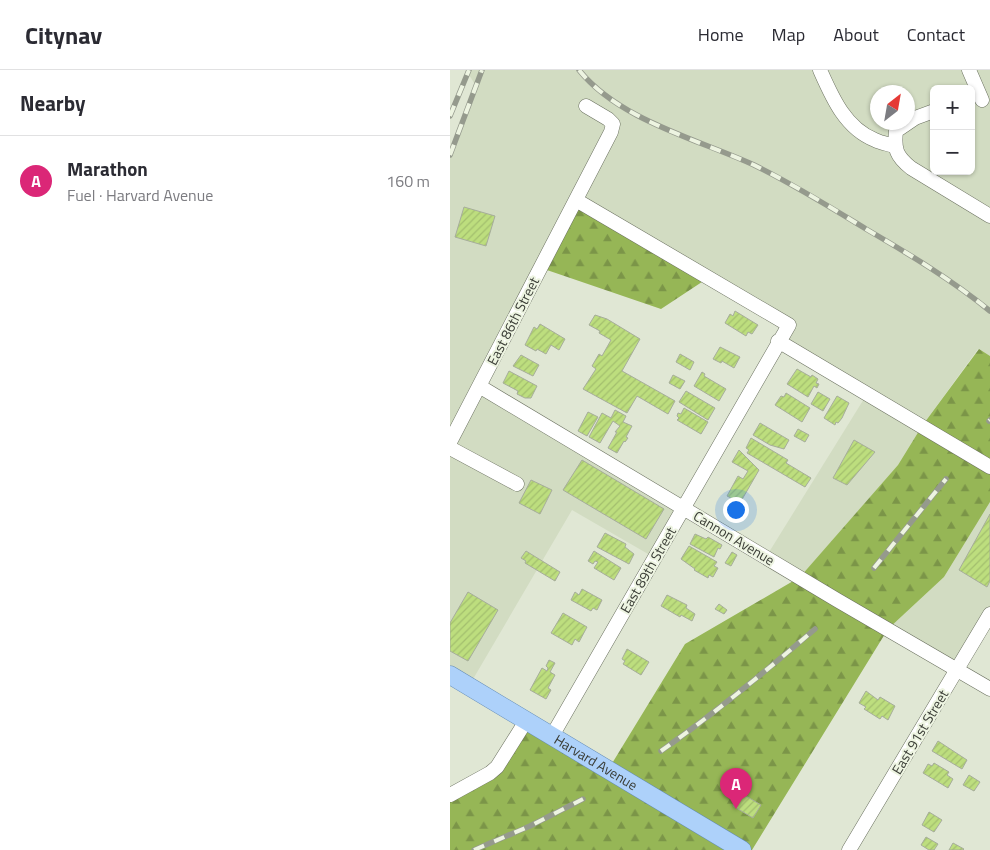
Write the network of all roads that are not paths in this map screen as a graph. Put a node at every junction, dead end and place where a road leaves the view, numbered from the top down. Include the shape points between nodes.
1 (820, 70) edge
2 (969, 70) edge
3 (981, 103) edge
4 (586, 106) dead end
5 (930, 112) edge
6 (894, 146) junction
7 (576, 200) junction
8 (990, 216) edge
9 (778, 341) junction
10 (479, 386) junction
11 (450, 442) edge
12 (450, 448) edge
13 (990, 467) edge
14 (517, 484) dead end
15 (684, 508) junction
16 (990, 614) edge
17 (957, 669) junction
18 (450, 675) edge
19 (990, 689) edge
20 (526, 721) junction
21 (552, 736) junction
22 (450, 794) edge
23 (742, 850) edge
24 (849, 850) edge

1 - 6 street via 834,101 858,130 874,140
2 - 3 street
4 - 7 street, East 86th Street via 613,124
5 - 6 street via 896,130
6 - 8 street via 901,160 911,168
7 - 9 street, East 89th Street via 789,325
7 - 10 street, East 86th Street
9 - 13 street
9 - 15 street, East 89th Street
10 - 11 street, East 86th Street
10 - 15 street, Cannon Avenue
12 - 14 street
15 - 17 street, Cannon Avenue
15 - 21 street, East 89th Street
16 - 17 street, East 91st Street
17 - 19 street, Cannon Avenue
17 - 24 street, East 91st Street
18 - 20 main road, Harvard Avenue
20 - 21 main road, Harvard Avenue
20 - 22 street via 497,767
21 - 23 main road, Harvard Avenue

